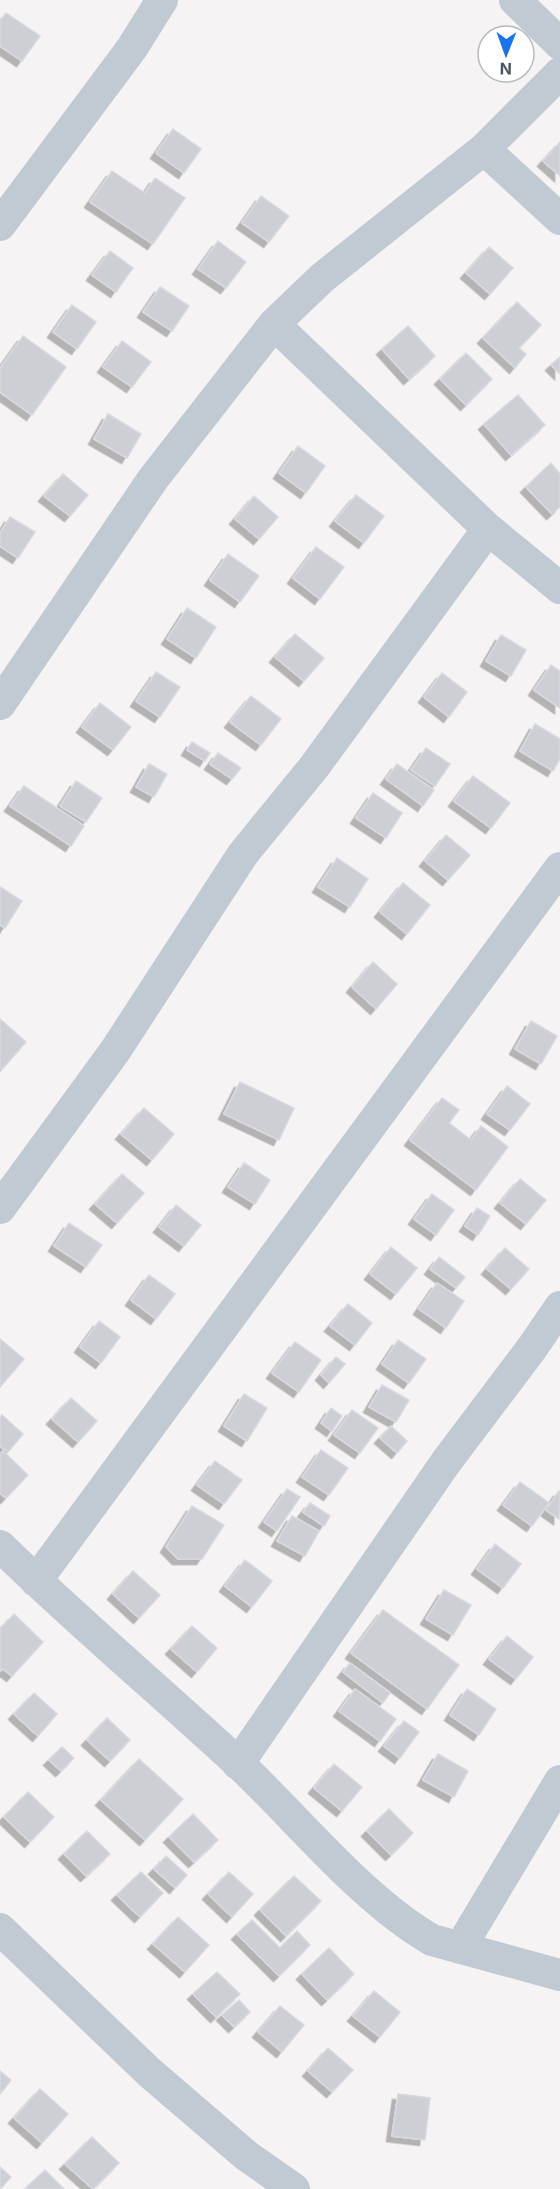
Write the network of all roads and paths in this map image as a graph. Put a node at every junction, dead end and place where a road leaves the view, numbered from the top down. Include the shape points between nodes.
1 (162, 0) edge
2 (515, 0) edge
3 (560, 44) edge
4 (560, 73) edge
5 (484, 149) junction
6 (560, 219) edge
7 (0, 225) edge
8 (274, 324) junction
9 (488, 529) junction
10 (560, 588) edge
11 (0, 704) edge
12 (560, 868) edge
13 (0, 1208) edge
14 (560, 1307) edge
15 (0, 1546) edge
16 (36, 1581) junction
17 (238, 1764) junction
18 (560, 1781) edge
19 (0, 1929) edge
20 (460, 1948) junction
21 (560, 1975) edge
22 (294, 2189) edge

1 - 7 street via 132,48
2 - 3 street
4 - 5 street
5 - 6 street
5 - 8 street via 322,278
8 - 9 street
8 - 11 street via 153,479
9 - 10 street
9 - 13 street via 314,767 243,854 115,1051
12 - 16 street
14 - 17 street via 446,1462
15 - 16 street
16 - 17 street
17 - 20 street via 378,1901 414,1930
18 - 20 street
19 - 22 street via 149,2072 247,2156
20 - 21 street

